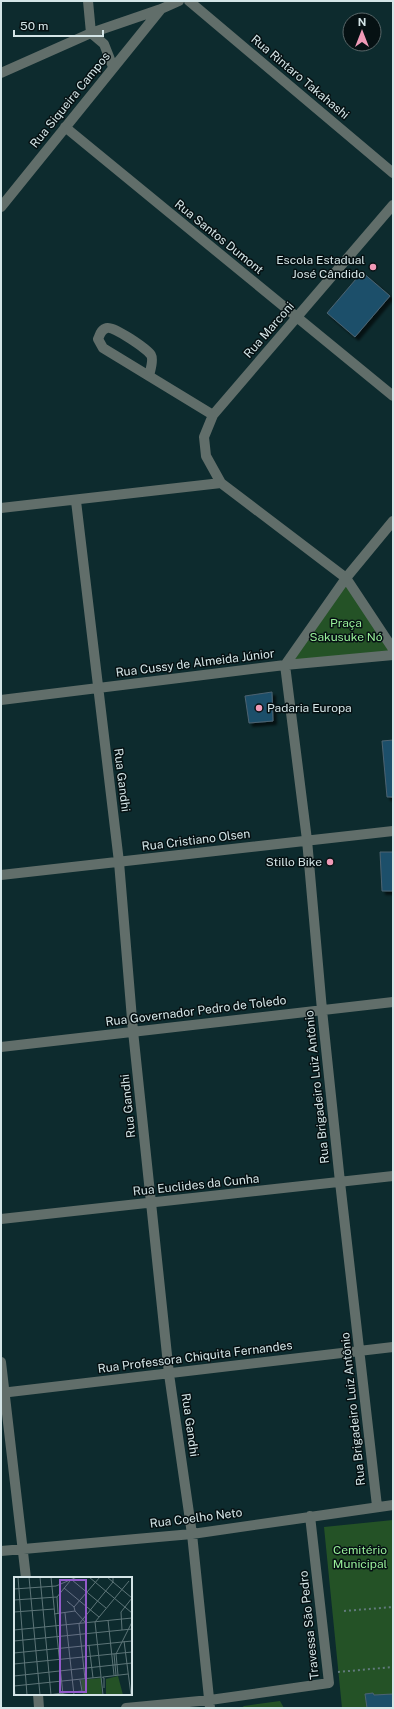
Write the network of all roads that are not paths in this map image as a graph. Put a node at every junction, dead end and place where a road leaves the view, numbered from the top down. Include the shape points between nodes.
1 (88, 1) edge
2 (179, 1) edge
3 (190, 1) edge
4 (161, 9) junction
5 (91, 33) junction
6 (113, 67) junction
7 (1, 73) edge
8 (65, 127) junction
9 (393, 173) edge
10 (393, 205) edge
11 (1, 207) edge
12 (297, 317) junction
13 (149, 376) junction
14 (393, 396) edge
15 (213, 415) junction
16 (221, 483) junction
17 (76, 500) junction
18 (1, 508) edge
19 (393, 521) edge
20 (346, 578) junction
21 (393, 649) edge
22 (393, 655) edge
23 (285, 665) junction
24 (98, 688) junction
25 (1, 700) edge
26 (393, 831) edge
27 (307, 840) junction
28 (119, 862) junction
29 (1, 874) edge
30 (393, 1002) edge
31 (322, 1010) junction
32 (133, 1031) junction
33 (1, 1046) edge
34 (393, 1176) edge
35 (340, 1182) junction
36 (151, 1203) junction
37 (1, 1219) edge
38 (393, 1347) edge
39 (359, 1351) junction
40 (1, 1362) edge
41 (169, 1374) junction
42 (3, 1393) edge
43 (393, 1505) edge
44 (377, 1506) junction
45 (310, 1516) junction
46 (192, 1534) junction
47 (23, 1549) junction
48 (1, 1551) edge
49 (26, 1577) edge
50 (38, 1695) edge
51 (210, 1704) edge
52 (39, 1708) edge
53 (126, 1708) edge

1 - 5 street
2 - 4 street
3 - 9 street, Rua Rintaro Takahashi
4 - 5 street
4 - 6 street, Rua Siqueira Campos
5 - 6 street via 104,44
5 - 7 street
6 - 8 street, Rua Siqueira Campos
8 - 11 street, Rua Siqueira Campos
8 - 12 street, Rua Santos Dumont
10 - 12 street, Rua Marconi
12 - 14 street, Rua Santos Dumont
12 - 15 street, Rua Marconi
13 - 13 street via 103,348 98,339 102,330 108,327 115,328 149,353 152,360
13 - 15 street
15 - 16 street, Rua Marconi via 204,437 206,456
16 - 17 street
16 - 20 street
17 - 18 street
17 - 24 street, Rua Gandhi
19 - 20 street
20 - 21 street
20 - 23 street
22 - 23 street, Rua Cussy de Almeida Júnior
23 - 24 street, Rua Cussy de Almeida Júnior
23 - 27 street, Rua Brigadeiro Luiz Antônio
24 - 25 street, Rua Cussy de Almeida Júnior
24 - 28 street, Rua Gandhi
26 - 27 street, Rua Cristiano Olsen
27 - 28 street, Rua Cristiano Olsen
27 - 31 street, Rua Brigadeiro Luiz Antônio
28 - 29 street, Rua Cristiano Olsen
28 - 32 street, Rua Gandhi
30 - 31 street, Rua Governador Pedro de Toledo
31 - 32 street, Rua Governador Pedro de Toledo
31 - 35 street, Rua Brigadeiro Luiz Antônio
32 - 33 street, Rua Governador Pedro de Toledo
32 - 36 street, Rua Gandhi
34 - 35 street, Rua Euclides da Cunha
35 - 36 street, Rua Euclides da Cunha
35 - 39 street, Rua Brigadeiro Luiz Antônio
36 - 37 street, Rua Euclides da Cunha
36 - 41 street, Rua Gandhi
38 - 39 street, Rua Professora Chiquita Fernandes
39 - 41 street, Rua Professora Chiquita Fernandes
39 - 44 street, Rua Brigadeiro Luiz Antônio
40 - 42 street
41 - 42 street, Rua Professora Chiquita Fernandes
41 - 46 street, Rua Gandhi
42 - 47 street
43 - 44 street, Rua Coelho Neto
44 - 45 street, Rua Coelho Neto
45 - 46 street, Rua Coelho Neto
45 - 51 street, Travessa São Pedro via 329,1684
46 - 47 street, Rua Coelho Neto
46 - 51 street, Rua Gandhi
47 - 48 street, Rua Coelho Neto
47 - 49 street
50 - 52 street
51 - 53 street

